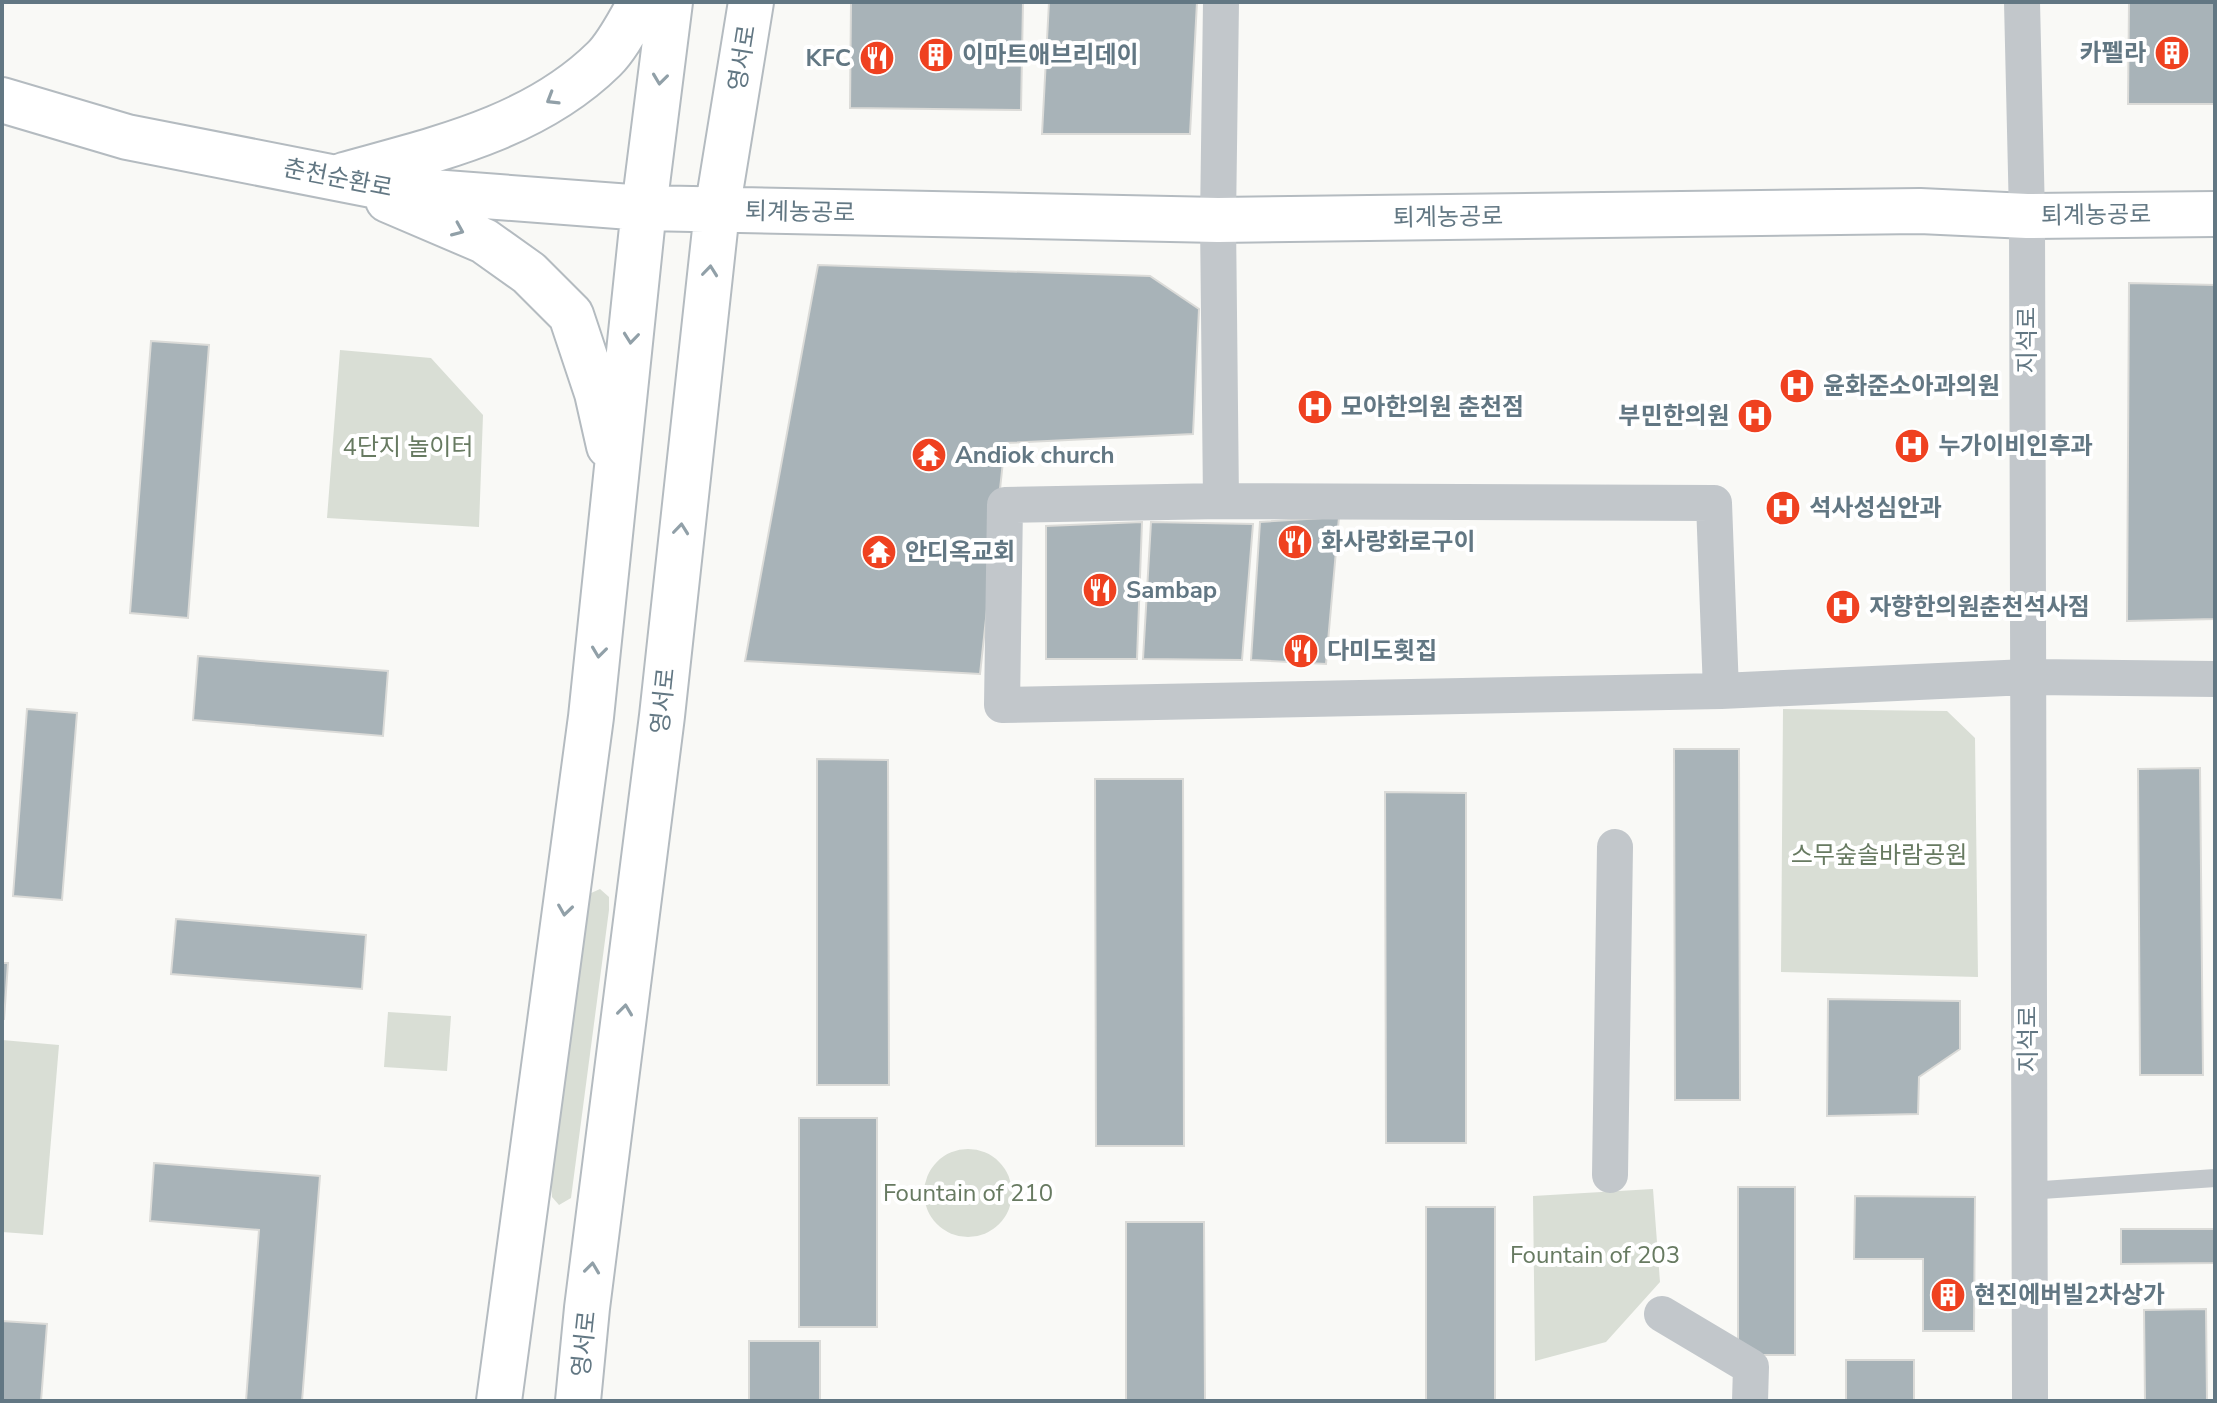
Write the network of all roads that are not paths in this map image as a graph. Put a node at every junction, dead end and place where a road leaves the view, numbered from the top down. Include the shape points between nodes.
1 (641, 2) edge
2 (670, 2) edge
3 (751, 2) edge
4 (1221, 2) edge
5 (2022, 2) edge
6 (2, 100) edge
7 (334, 177) junction
8 (681, 209) junction
9 (2215, 214) edge
10 (2027, 216) junction
11 (1218, 220) junction
12 (616, 479) junction
13 (1221, 501) junction
14 (605, 600) junction
15 (672, 615) junction
16 (2027, 677) junction
17 (2215, 679) edge
18 (1721, 691) junction
19 (1615, 847) dead end
20 (1610, 1175) dead end
21 (2215, 1178) edge
22 (2028, 1191) junction
23 (1662, 1314) dead end
24 (499, 1401) edge
25 (578, 1401) edge
26 (1750, 1401) edge
27 (2030, 1401) edge

1 -> 7 street via 607,57 557,99 469,140
2 -> 8 street, 영서로
3 - 8 street, 영서로
4 - 11 street
5 - 10 street, 지석로
6 - 7 street, 춘천순환로 via 127,137
7 - 8 street, 춘천순환로 via 392,189
7 -> 12 street via 484,241 529,273 571,315 597,393
8 - 11 street, 퇴계농공로
8 -> 12 street, 영서로
15 -> 8 street, 영서로
9 - 10 street, 퇴계농공로
10 - 11 street, 퇴계농공로 via 1920,211
10 - 16 street, 지석로
11 - 13 street
12 - 14 street, 영서로
13 - 18 street via 1714,503
13 - 18 street via 1005,505 1002,705
14 - 15 street via 623,579 643,575 661,588
14 -> 24 street, 영서로
25 -> 15 street, 영서로
16 - 17 street
16 - 18 street
16 - 22 street, 지석로
19 - 20 street
21 - 22 lane
22 - 27 street, 지석로
23 - 26 street via 1751,1367

